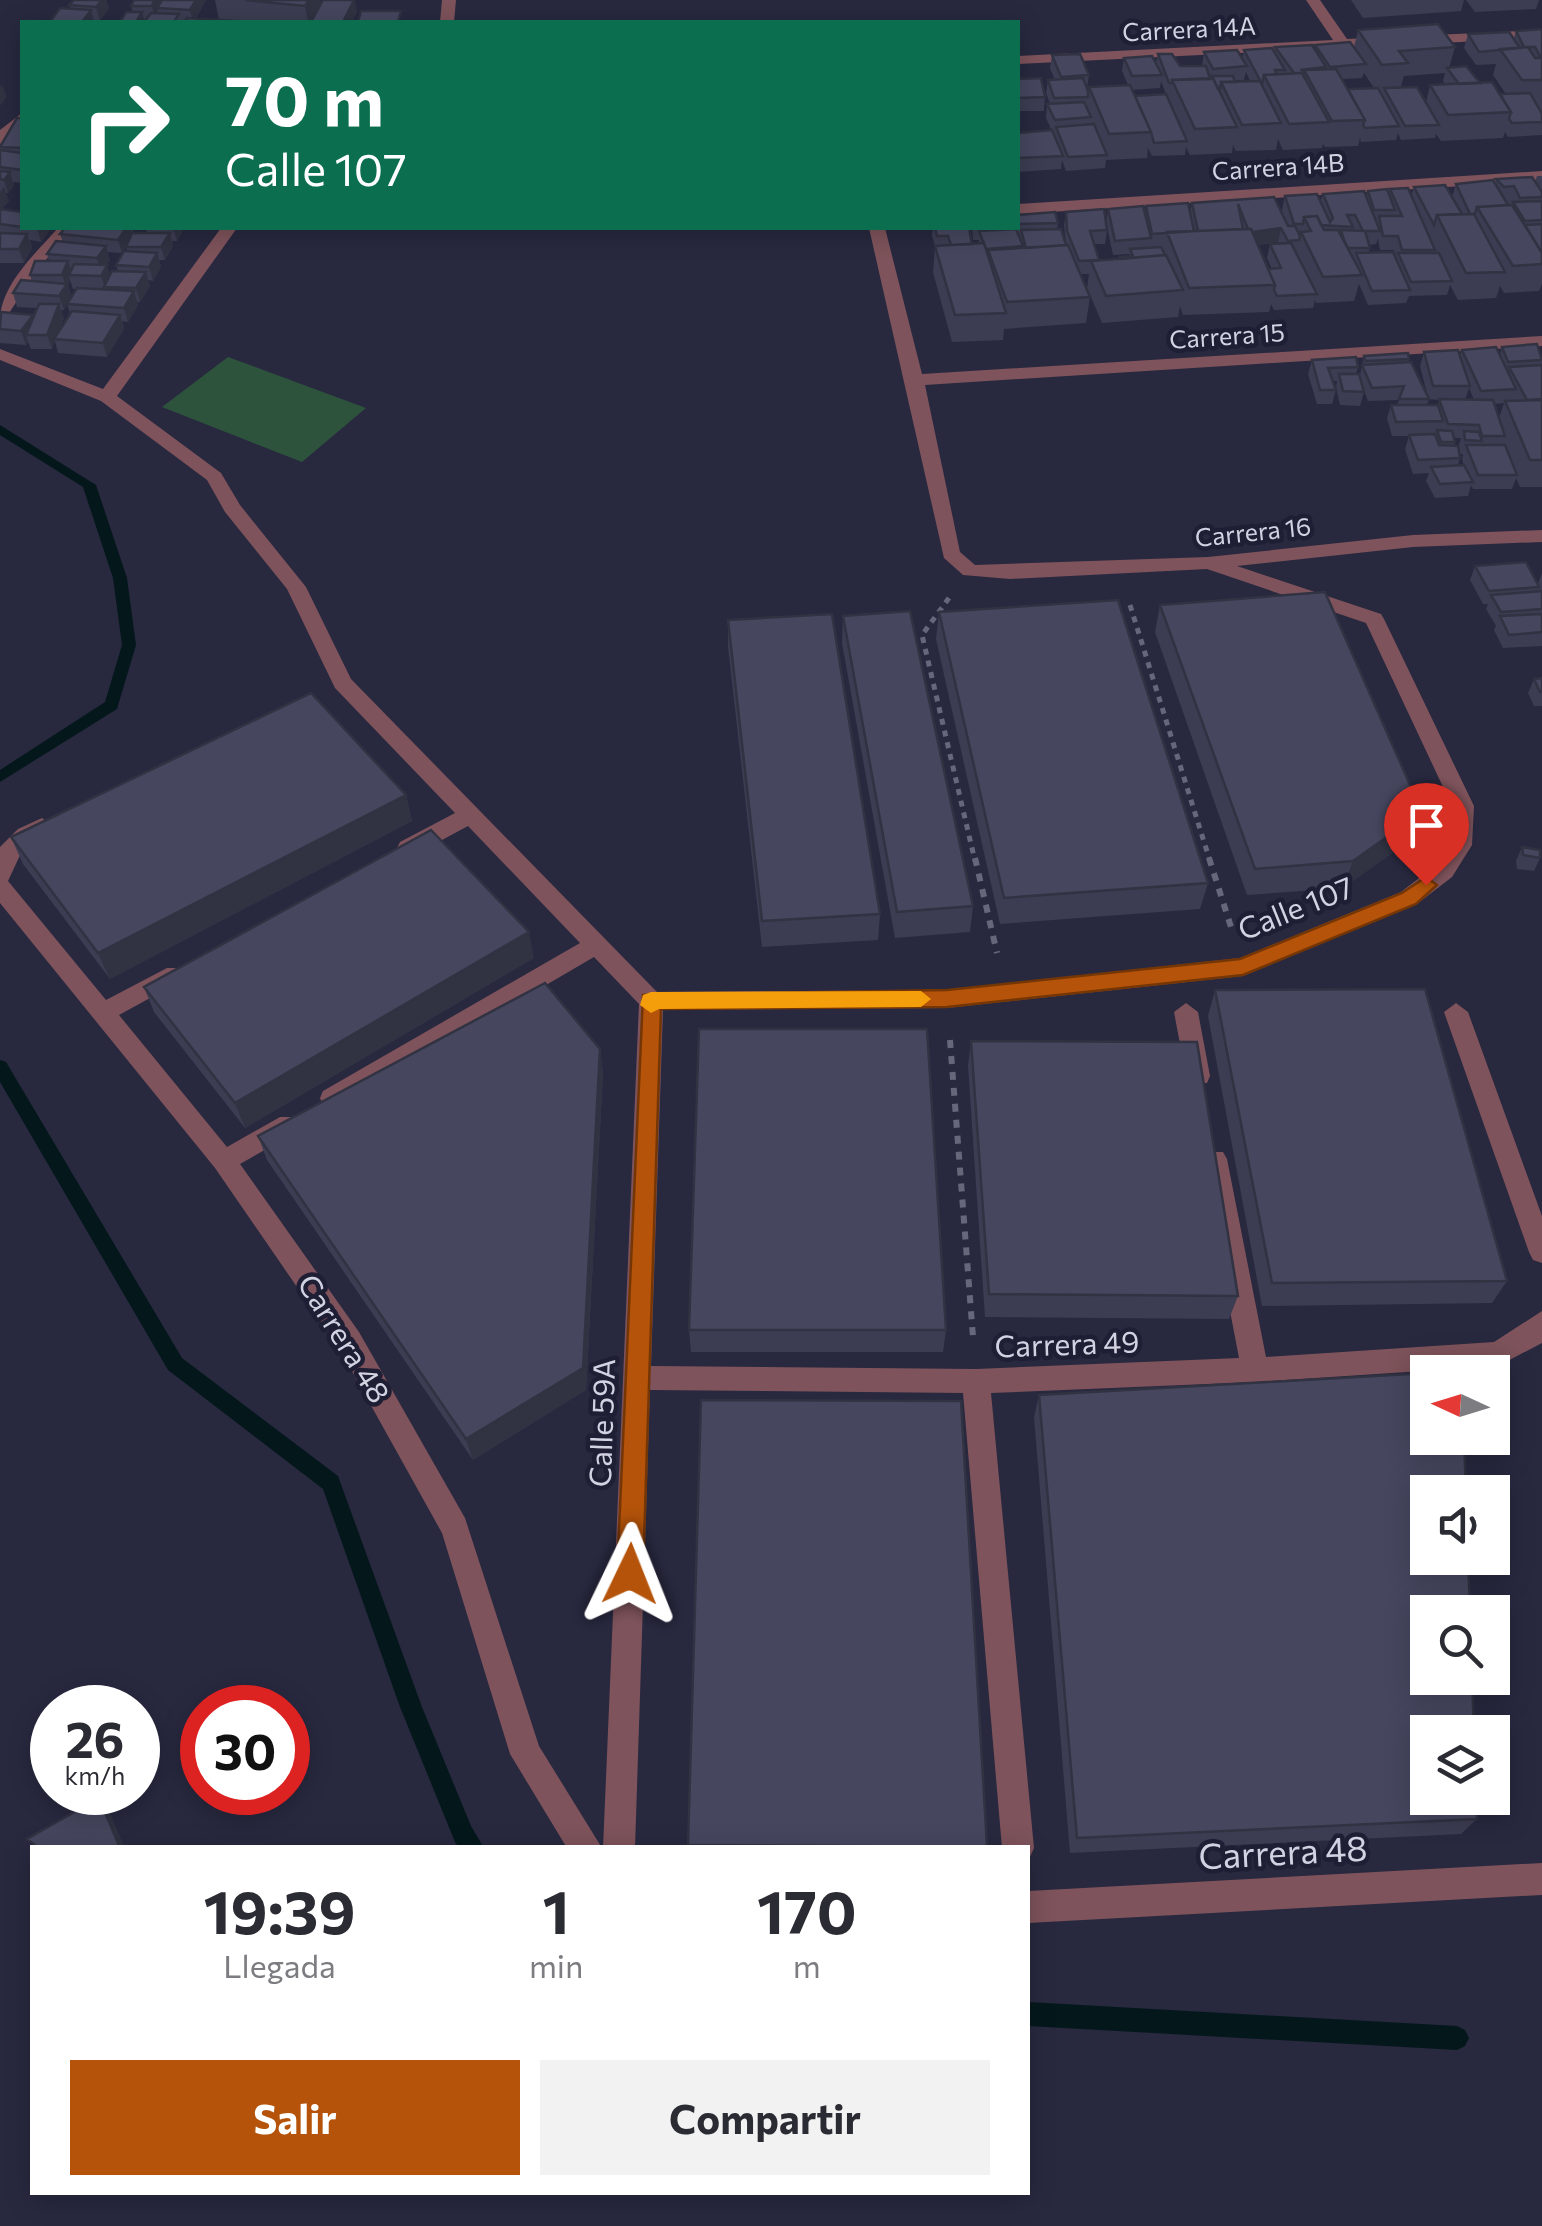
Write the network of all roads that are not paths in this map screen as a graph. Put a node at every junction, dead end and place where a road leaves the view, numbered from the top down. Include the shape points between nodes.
1 (1313, 0) edge
2 (1542, 34) edge
3 (1342, 43) junction
4 (1020, 60) edge
5 (20, 120) edge
6 (0, 139) edge
7 (1542, 176) edge
8 (1020, 209) edge
9 (64, 230) edge
10 (228, 230) edge
11 (878, 230) edge
12 (0, 316) edge
13 (1542, 341) edge
14 (0, 354) edge
15 (915, 380) junction
16 (107, 397) junction
17 (1542, 536) edge
18 (1208, 563) junction
19 (70, 813) edge
20 (472, 814) junction
21 (388, 860) edge
22 (0, 876) edge
23 (0, 887) edge
24 (599, 943) junction
25 (202, 960) edge
26 (651, 1001) junction
27 (1186, 1012) dead end
28 (1456, 1012) dead end
29 (100, 1014) junction
30 (224, 1161) junction
31 (1542, 1252) edge
32 (1542, 1323) edge
33 (1255, 1370) junction
34 (638, 1378) junction
35 (976, 1381) junction
36 (584, 1845) edge
37 (620, 1845) edge
38 (1018, 1845) edge
39 (1542, 1879) edge
40 (1030, 1907) edge

1 - 3 street
2 - 3 street, Carrera 14A
3 - 4 street, Carrera 14A
5 - 6 street
7 - 8 street, Carrera 14B
9 - 12 lane
10 - 16 street
11 - 15 street
13 - 15 street, Carrera 15
14 - 16 street
15 - 18 street, Carrera 16 via 951,554 970,571
16 - 20 street via 214,476 296,587 334,687
17 - 18 street, Carrera 16 via 1413,541
18 - 26 street, Calle 107 via 1374,620 1464,806 1464,839 1444,871 1409,898 1243,967 947,999
19 - 22 street via 24,835 3,857
20 - 21 street
20 - 24 street
23 - 29 street, Carrera 48
24 - 26 street
24 - 30 street
25 - 29 street
26 - 34 street, Calle 59A
27 - 33 street
28 - 31 street
29 - 30 street, Carrera 48
30 - 36 street, Carrera 48 via 349,1340 455,1528 526,1754
32 - 33 street, Carrera 49 via 1498,1354
33 - 35 street, Carrera 49
34 - 35 street, Carrera 49
34 - 37 street, Calle 59A
35 - 38 street
39 - 40 street, Carrera 48

